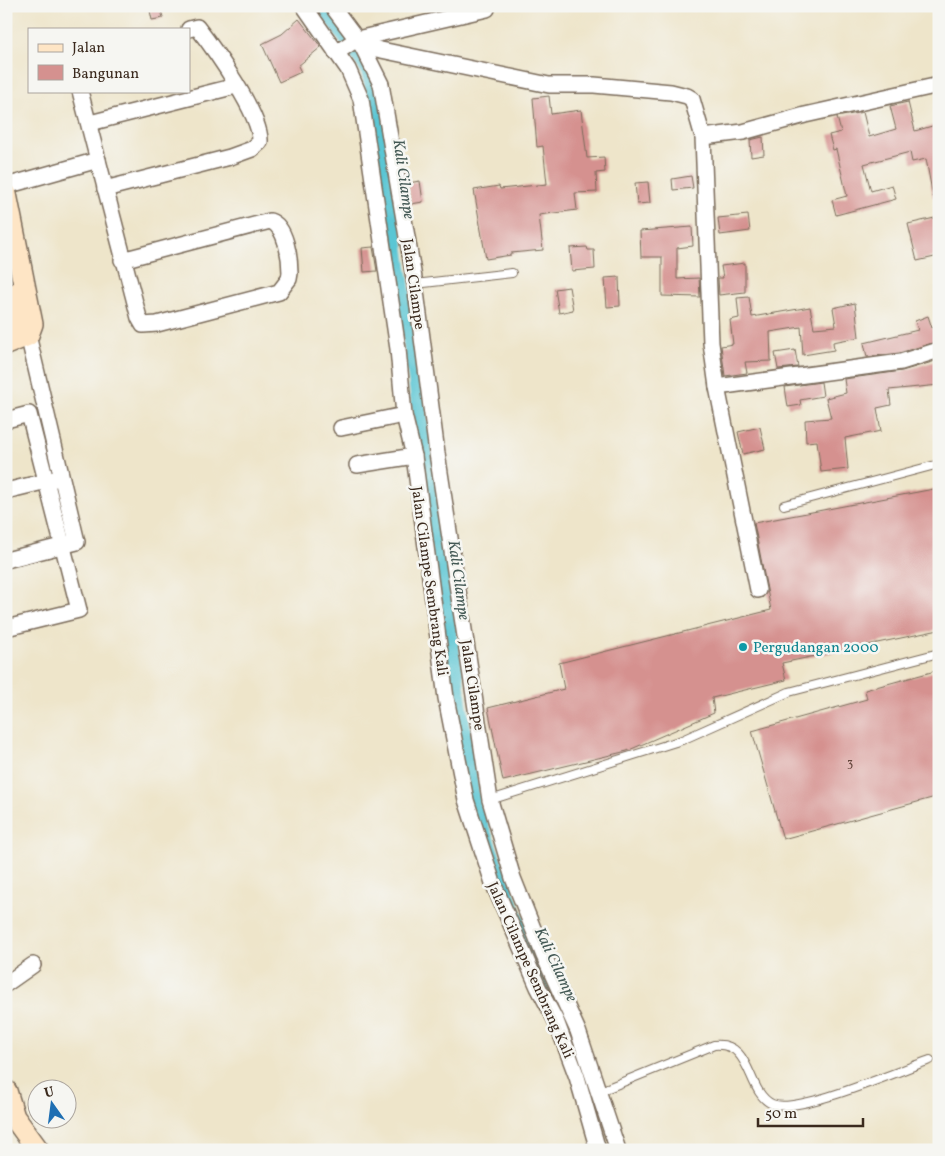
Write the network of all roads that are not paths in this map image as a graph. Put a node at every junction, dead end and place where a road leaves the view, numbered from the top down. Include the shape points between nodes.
1 (304, 6) edge
2 (332, 6) edge
3 (487, 9) dead end
4 (190, 29) edge
5 (359, 42) junction
6 (336, 53) junction
7 (939, 85) edge
8 (236, 86) junction
9 (80, 92) edge
10 (90, 123) junction
11 (703, 137) junction
12 (98, 160) junction
13 (6, 186) edge
14 (105, 189) junction
15 (6, 194) edge
16 (6, 249) edge
17 (122, 260) junction
18 (512, 273) dead end
19 (415, 284) junction
20 (17, 327) edge
21 (6, 344) edge
22 (939, 350) edge
23 (717, 387) junction
24 (404, 415) junction
25 (6, 420) edge
26 (341, 428) dead end
27 (414, 456) junction
28 (939, 464) edge
29 (357, 465) dead end
30 (61, 477) junction
31 (46, 481) junction
32 (6, 491) edge
33 (784, 505) dead end
34 (63, 546) junction
35 (6, 560) edge
36 (758, 590) dead end
37 (6, 628) edge
38 (939, 652) edge
39 (490, 800) junction
40 (33, 965) dead end
41 (6, 984) edge
42 (547, 984) junction
43 (576, 1048) junction
44 (930, 1060) dead end
45 (6, 1090) edge
46 (598, 1092) junction
47 (10, 1118) edge
48 (38, 1150) edge
49 (598, 1150) edge
50 (618, 1150) edge

1 - 6 street, Jalan Cilampe Sembrang Kali
2 - 5 street, Jalan Cilampe
3 - 5 street
4 - 8 street via 198,27
5 - 6 street
5 - 11 street via 549,85 594,85 687,96 695,106
5 - 19 street, Jalan Cilampe via 381,84
6 - 24 street, Jalan Cilampe Sembrang Kali via 356,84 361,99 398,349
7 - 11 street via 743,132
8 - 10 street
8 - 14 street via 258,125 260,142 252,149
9 - 10 street
10 - 12 street
11 - 23 street via 711,343
12 - 13 street
12 - 14 street
14 - 17 street
15 - 20 street via 32,317 32,324
16 - 20 street via 19,315
17 - 17 street via 270,221 282,230 290,274 279,292 148,326 138,318
18 - 19 lane
19 - 39 street, Jalan Cilampe via 437,453
20 - 21 street
20 - 30 street
22 - 23 street via 901,362
23 - 36 street
24 - 26 street
24 - 27 street, Jalan Cilampe Sembrang Kali
25 - 31 street via 29,414
27 - 29 street
27 - 42 street, Jalan Cilampe Sembrang Kali via 446,698 466,800 493,883
28 - 33 lane
30 - 31 street
30 - 34 street via 78,542
31 - 32 street
31 - 34 street
34 - 35 street
34 - 37 street via 79,610
38 - 39 lane via 789,692 682,740
39 - 42 street, Jalan Cilampe
40 - 41 street
42 - 43 street, Jalan Cilampe
43 - 46 street, Jalan Cilampe
43 - 49 street, Jalan Cilampe Sembrang Kali
44 - 46 lane via 818,1100 780,1106 764,1097 737,1051 722,1044
45 - 47 street
46 - 50 street, Jalan Cilampe
47 - 48 street

